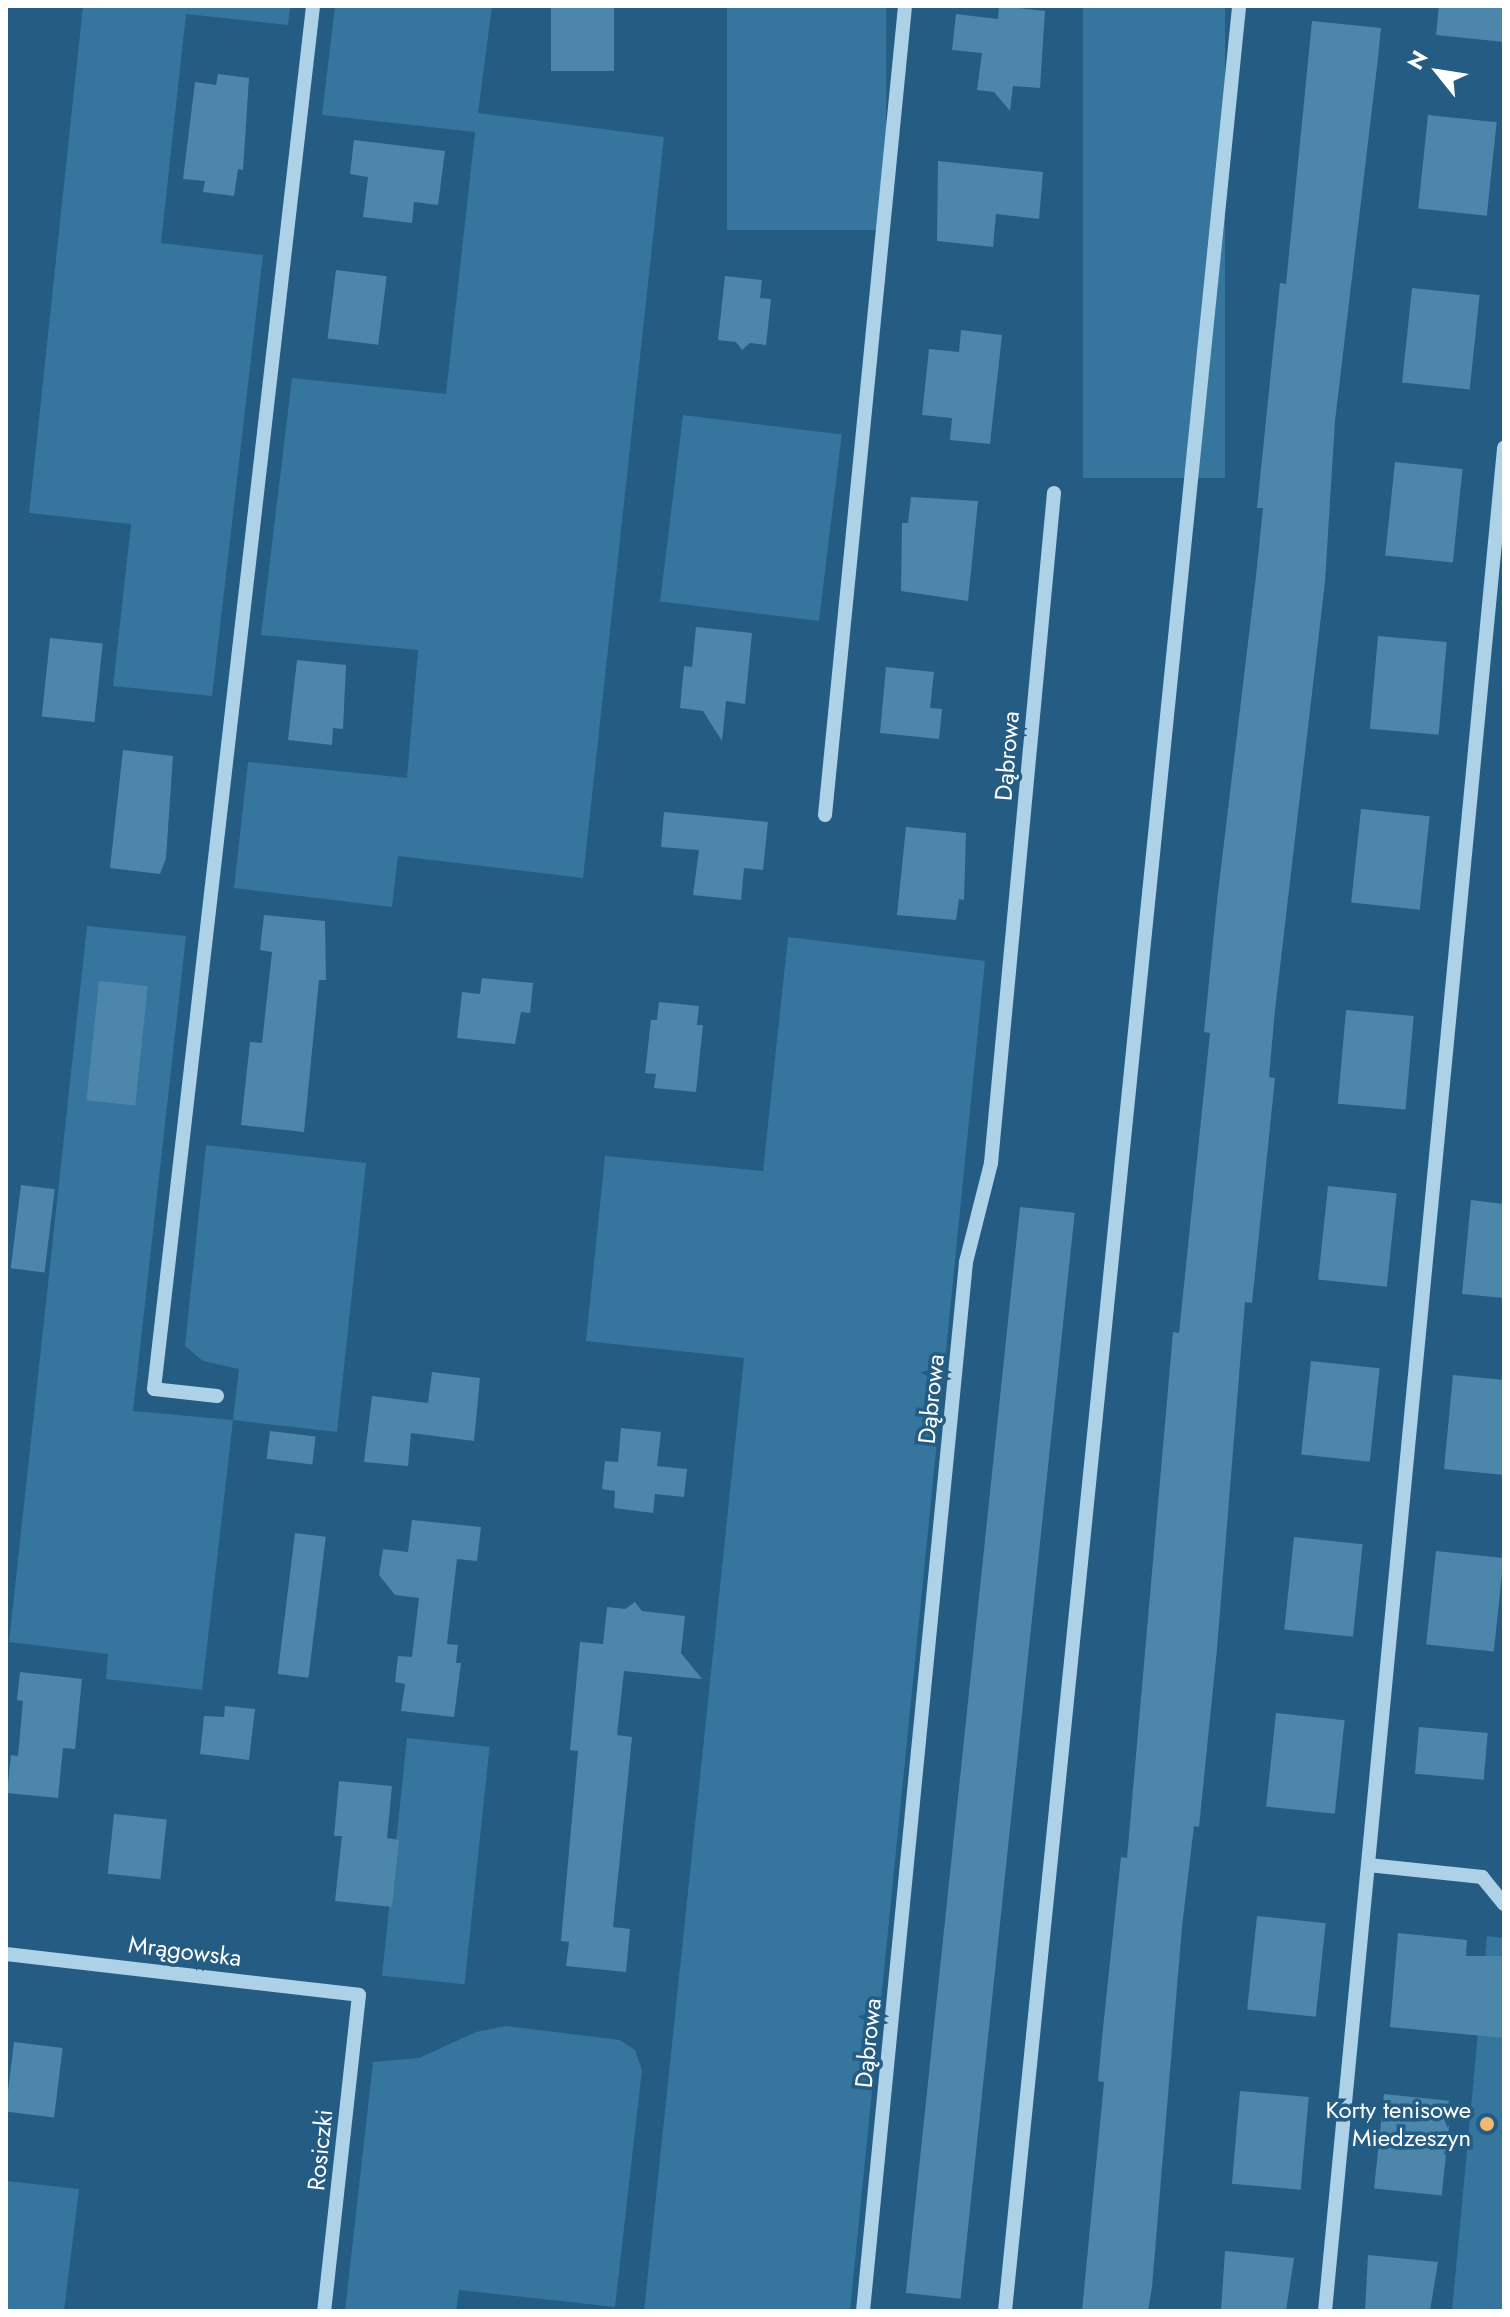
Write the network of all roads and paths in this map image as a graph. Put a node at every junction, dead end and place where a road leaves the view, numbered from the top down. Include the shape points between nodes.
1 (313, 6) edge
2 (905, 6) edge
3 (1239, 6) edge
4 (1504, 448) edge
5 (1054, 493) dead end
6 (825, 815) dead end
7 (217, 1396) dead end
8 (1368, 1865) junction
9 (1504, 1904) edge
10 (6, 1954) edge
11 (359, 1995) joint
12 (324, 2311) edge
13 (863, 2311) edge
14 (1005, 2311) edge
15 (1325, 2311) edge

1 - 7 street via 154,1389
2 - 6 street
3 - 14 street
4 - 8 street
5 - 13 street, Dąbrowa via 991,1163 966,1262
8 - 9 street via 1482,1877
8 - 15 street
10 - 11 street, Mrągowska
11 - 12 street, Rosiczki

